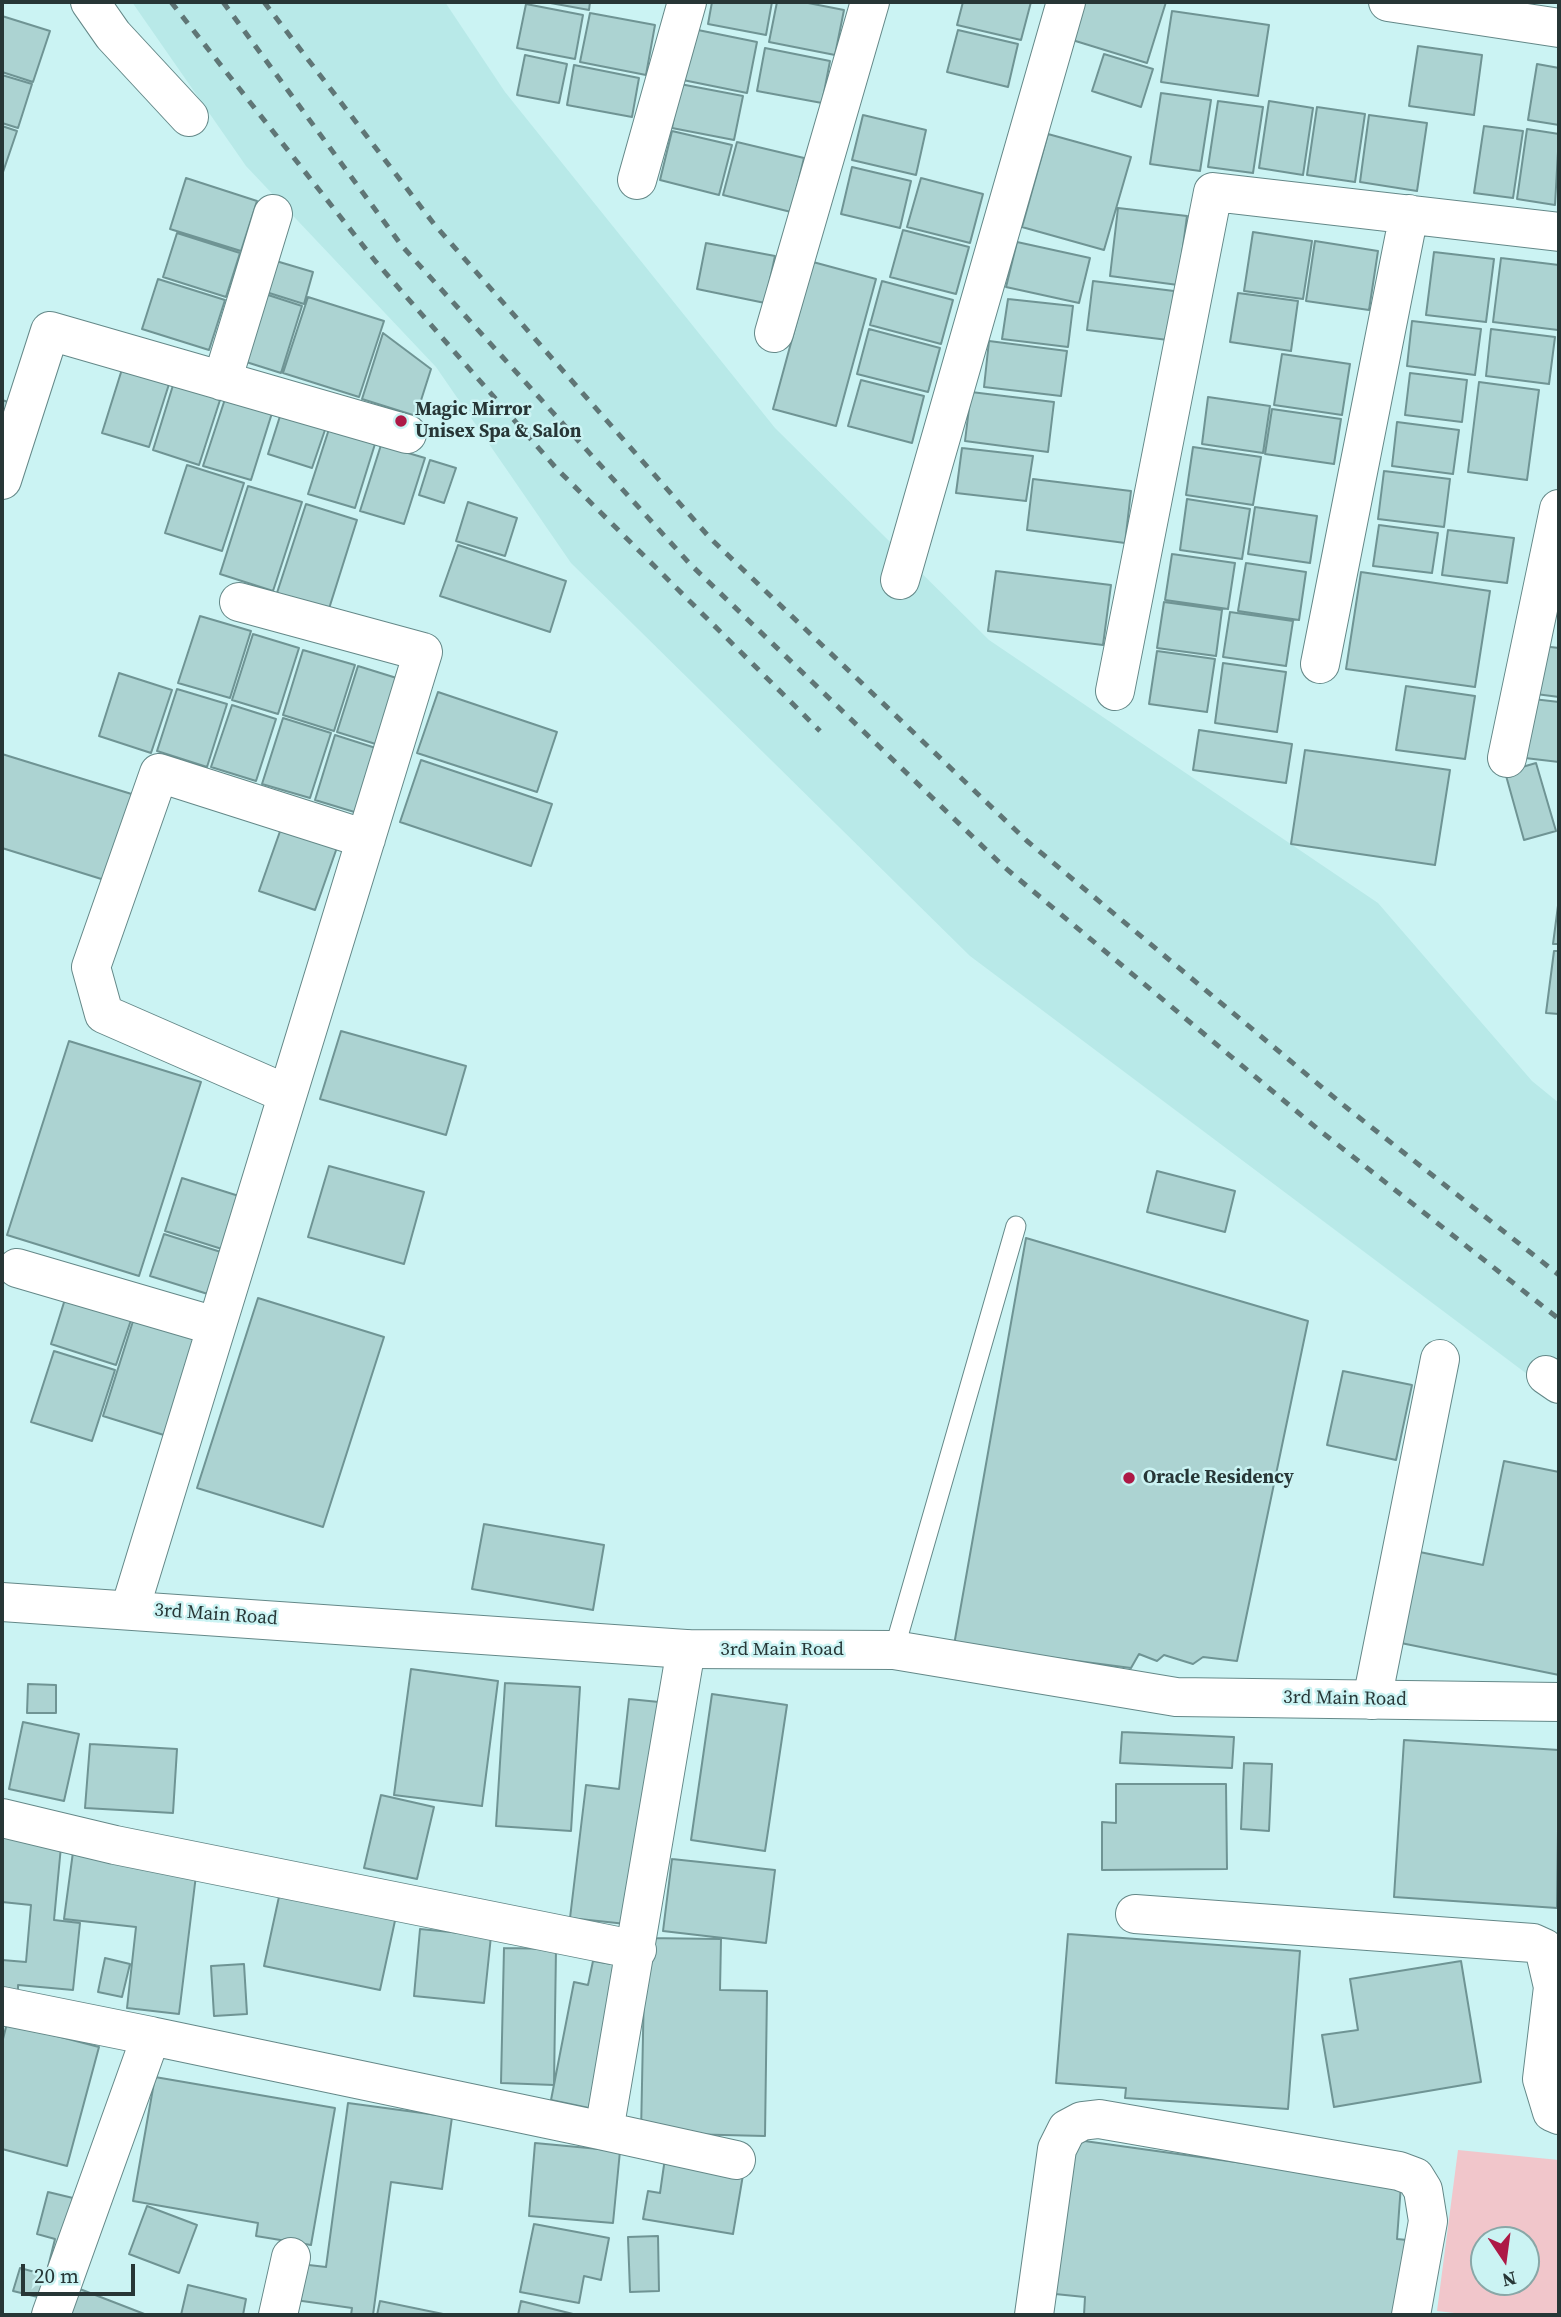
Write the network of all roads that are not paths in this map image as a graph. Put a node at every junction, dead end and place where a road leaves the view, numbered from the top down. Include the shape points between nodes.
1 (90, 2) edge
2 (687, 2) edge
3 (870, 2) edge
4 (1066, 2) edge
5 (1388, 2) edge
6 (1479, 9) edge
7 (1559, 28) edge
8 (189, 117) dead end
9 (638, 180) dead end
10 (273, 214) dead end
11 (1409, 214) junction
12 (1559, 232) edge
13 (774, 333) dead end
14 (222, 381) junction
15 (407, 433) dead end
16 (2, 480) edge
17 (1559, 509) edge
18 (901, 580) dead end
19 (239, 602) dead end
20 (1320, 664) dead end
21 (1115, 691) dead end
22 (1507, 758) dead end
23 (366, 839) junction
24 (287, 1094) junction
25 (1016, 1226) dead end
26 (17, 1268) dead end
27 (215, 1326) junction
28 (1440, 1359) dead end
29 (2, 1602) edge
30 (130, 1609) junction
31 (686, 1650) junction
32 (894, 1650) junction
33 (1372, 1699) junction
34 (1559, 1702) edge
35 (2, 1818) edge
36 (1135, 1914) dead end
37 (637, 1950) junction
38 (2, 2006) edge
39 (151, 2036) junction
40 (1559, 2115) edge
41 (604, 2131) junction
42 (736, 2160) dead end
43 (291, 2257) dead end
44 (51, 2315) edge
45 (278, 2315) edge
46 (1034, 2315) edge
47 (1411, 2315) edge

1 - 8 street via 113,35
2 - 9 street
3 - 13 street
4 - 18 street
5 - 6 street
6 - 7 street
10 - 14 street
11 - 12 street
11 - 20 street
11 - 21 street via 1213,192
14 - 15 street
14 - 16 street via 50,331
17 - 22 street
19 - 23 street via 423,652
23 - 24 street
23 - 24 street via 159,773 90,967 104,1014
24 - 27 street
25 - 32 lane
26 - 27 street
27 - 30 street
28 - 33 street
29 - 30 street, 3rd Main Road
30 - 31 street, 3rd Main Road
31 - 32 street, 3rd Main Road
31 - 37 street
32 - 33 street, 3rd Main Road via 1176,1698
33 - 34 street, 3rd Main Road
35 - 37 street
36 - 40 street via 1532,1943 1545,1948 1553,1987 1542,2079 1552,2112
37 - 41 street
38 - 39 street
39 - 41 street
39 - 44 street
41 - 42 street
43 - 45 street
46 - 47 street via 1057,2149 1067,2129 1099,2119 1415,2177 1423,2190 1428,2221

